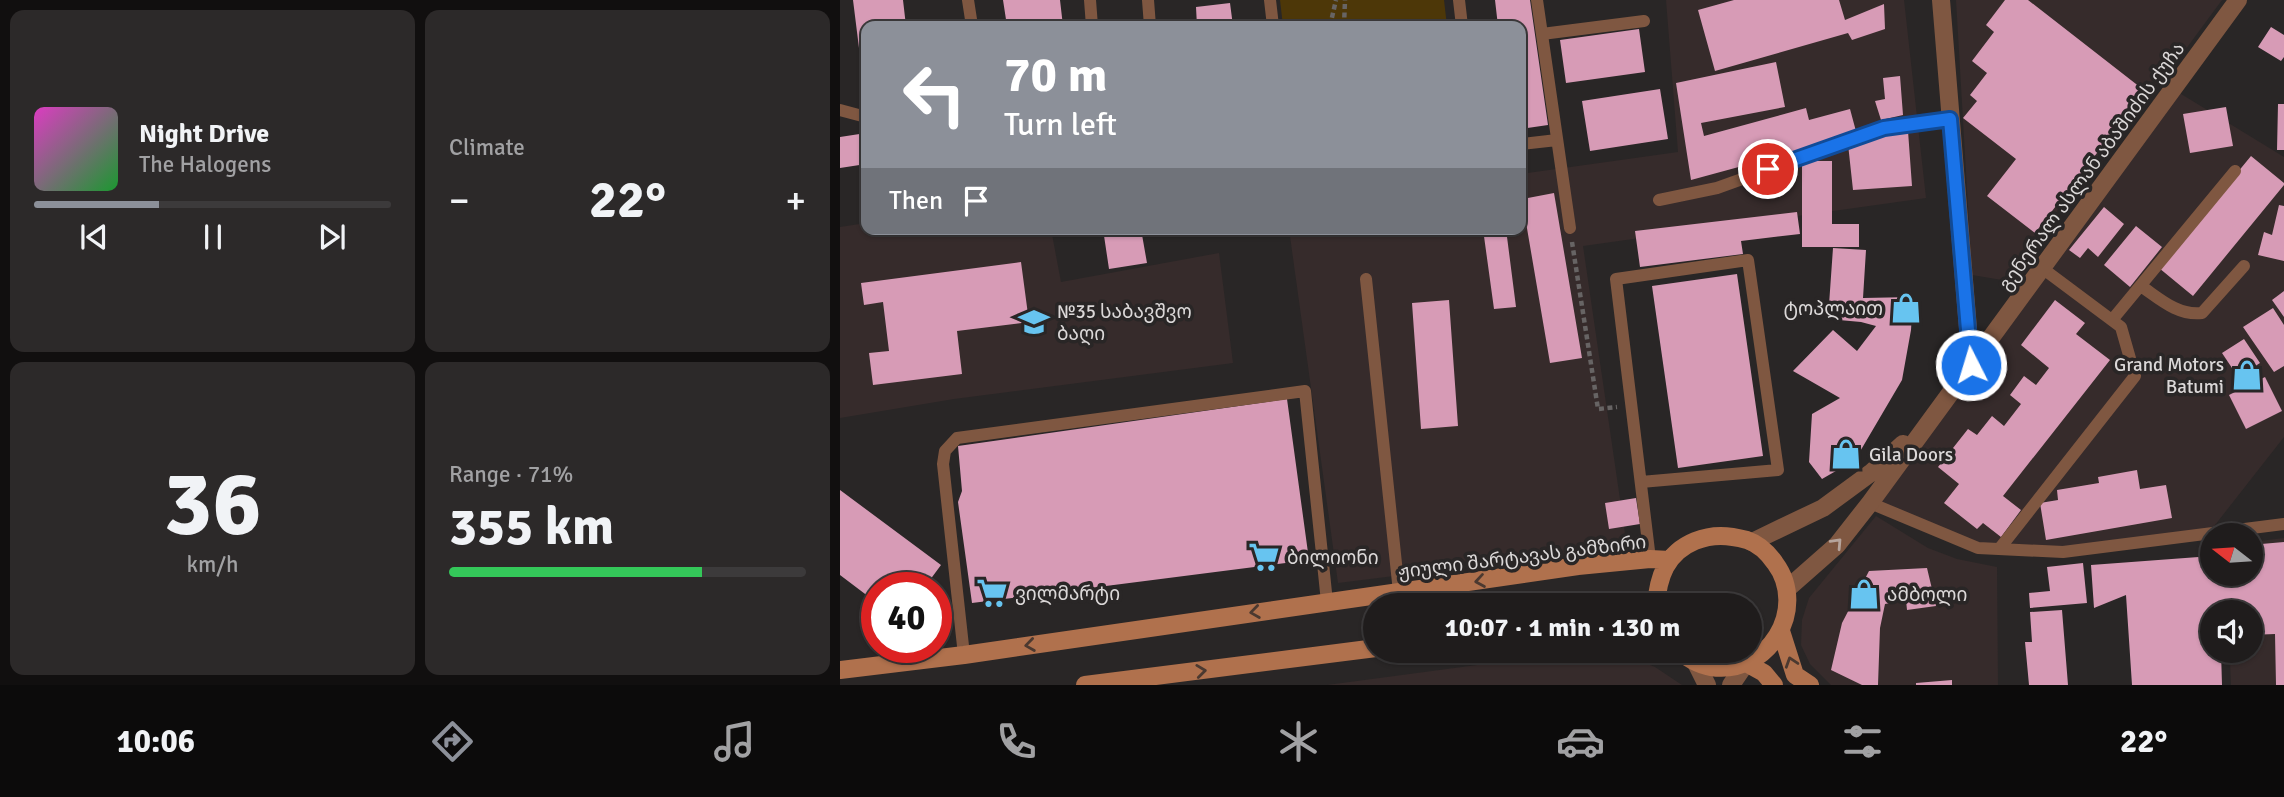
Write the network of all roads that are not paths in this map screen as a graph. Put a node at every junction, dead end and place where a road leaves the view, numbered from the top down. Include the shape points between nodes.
1 (968, 0) edge
2 (1090, 0) edge
3 (1148, 0) edge
4 (1270, 0) edge
5 (1459, 0) edge
6 (1538, 0) edge
7 (1941, 0) edge
8 (2238, 0) edge
9 (971, 21) edge
10 (1092, 21) edge
11 (1150, 21) edge
12 (1272, 21) edge
13 (1461, 21) edge
14 (1644, 21) dead end
15 (1542, 34) junction
16 (840, 110) edge
17 (861, 116) edge
18 (1950, 119) junction
19 (1557, 140) junction
20 (1526, 143) edge
21 (2235, 171) dead end
22 (1659, 200) dead end
23 (1570, 228) road end
24 (2244, 266) dead end
25 (2042, 268) junction
26 (1366, 279) dead end
27 (2141, 286) junction
28 (2112, 320) junction
29 (1971, 365) junction
30 (1927, 424) junction
31 (1641, 482) junction
32 (1870, 503) junction
33 (2284, 524) edge
34 (1752, 542) junction
35 (2000, 548) junction
36 (1650, 559) junction
37 (1670, 560) junction
38 (1787, 589) junction
39 (1399, 592) junction
40 (1657, 593) edge
41 (1327, 602) junction
42 (1781, 631) junction
43 (1363, 650) edge
44 (1762, 654) edge
45 (964, 655) junction
46 (1696, 663) joint
47 (1746, 663) junction
48 (840, 670) edge
49 (1156, 681) edge
50 (1085, 685) edge
51 (1707, 685) edge
52 (1731, 685) edge
53 (1774, 685) edge
54 (1810, 685) edge

1 - 9 lane
2 - 10 lane
3 - 11 lane
4 - 12 lane
5 - 13 lane
6 - 15 lane
7 - 18 street
8 - 25 street, გენერალ ასლან აბაშიძის ქუჩა
14 - 15 lane
15 - 19 lane
16 - 17 lane
18 - 22 lane via 1884,128 1717,188
18 - 29 street
19 - 20 lane
19 - 23 lane
21 - 27 lane
24 - 27 lane via 2202,313 2176,309
25 - 28 lane
25 - 29 street, გენერალ ასლან აბაშიძის ქუჩა
26 - 39 lane
27 - 28 lane
28 - 35 lane via 2121,327 2135,376
29 - 30 street, გენერალ ასლან აბაშიძის ქუჩა
30 - 32 street, გენერალ ასლან აბაშიძის ქუჩა
30 - 34 street, გენერალ ასლან აბაშიძის ქუჩა via 1823,508
31 - 31 lane via 1616,279 1748,260 1778,470
31 - 36 lane
32 - 35 lane via 1978,548
38 -> 32 street, გენერალ ასლან აბაშიძის ქუჩა via 1837,544
33 - 35 lane via 2063,552
34 - 37 main road via 1730,535 1707,536 1686,545
34 - 38 main road via 1780,570
36 - 37 main road, ჟიული შარტავას გამზირი
36 -> 39 main road, ჟიული შარტავას გამზირი
37 - 40 main road
38 - 42 main road
39 - 41 main road, ჟიული შარტავას გამზირი
41 -> 45 main road, ჟიული შარტავას გამზირი
41 - 45 lane via 1305,391 957,438 945,451 943,464
42 - 44 main road
54 -> 42 main road via 1795,675
49 -> 43 main road
45 - 48 main road, ჟიული შარტავას გამზირი
46 - 47 main road via 1712,667
46 - 51 street
47 - 52 street
47 - 53 main road
49 - 50 main road

